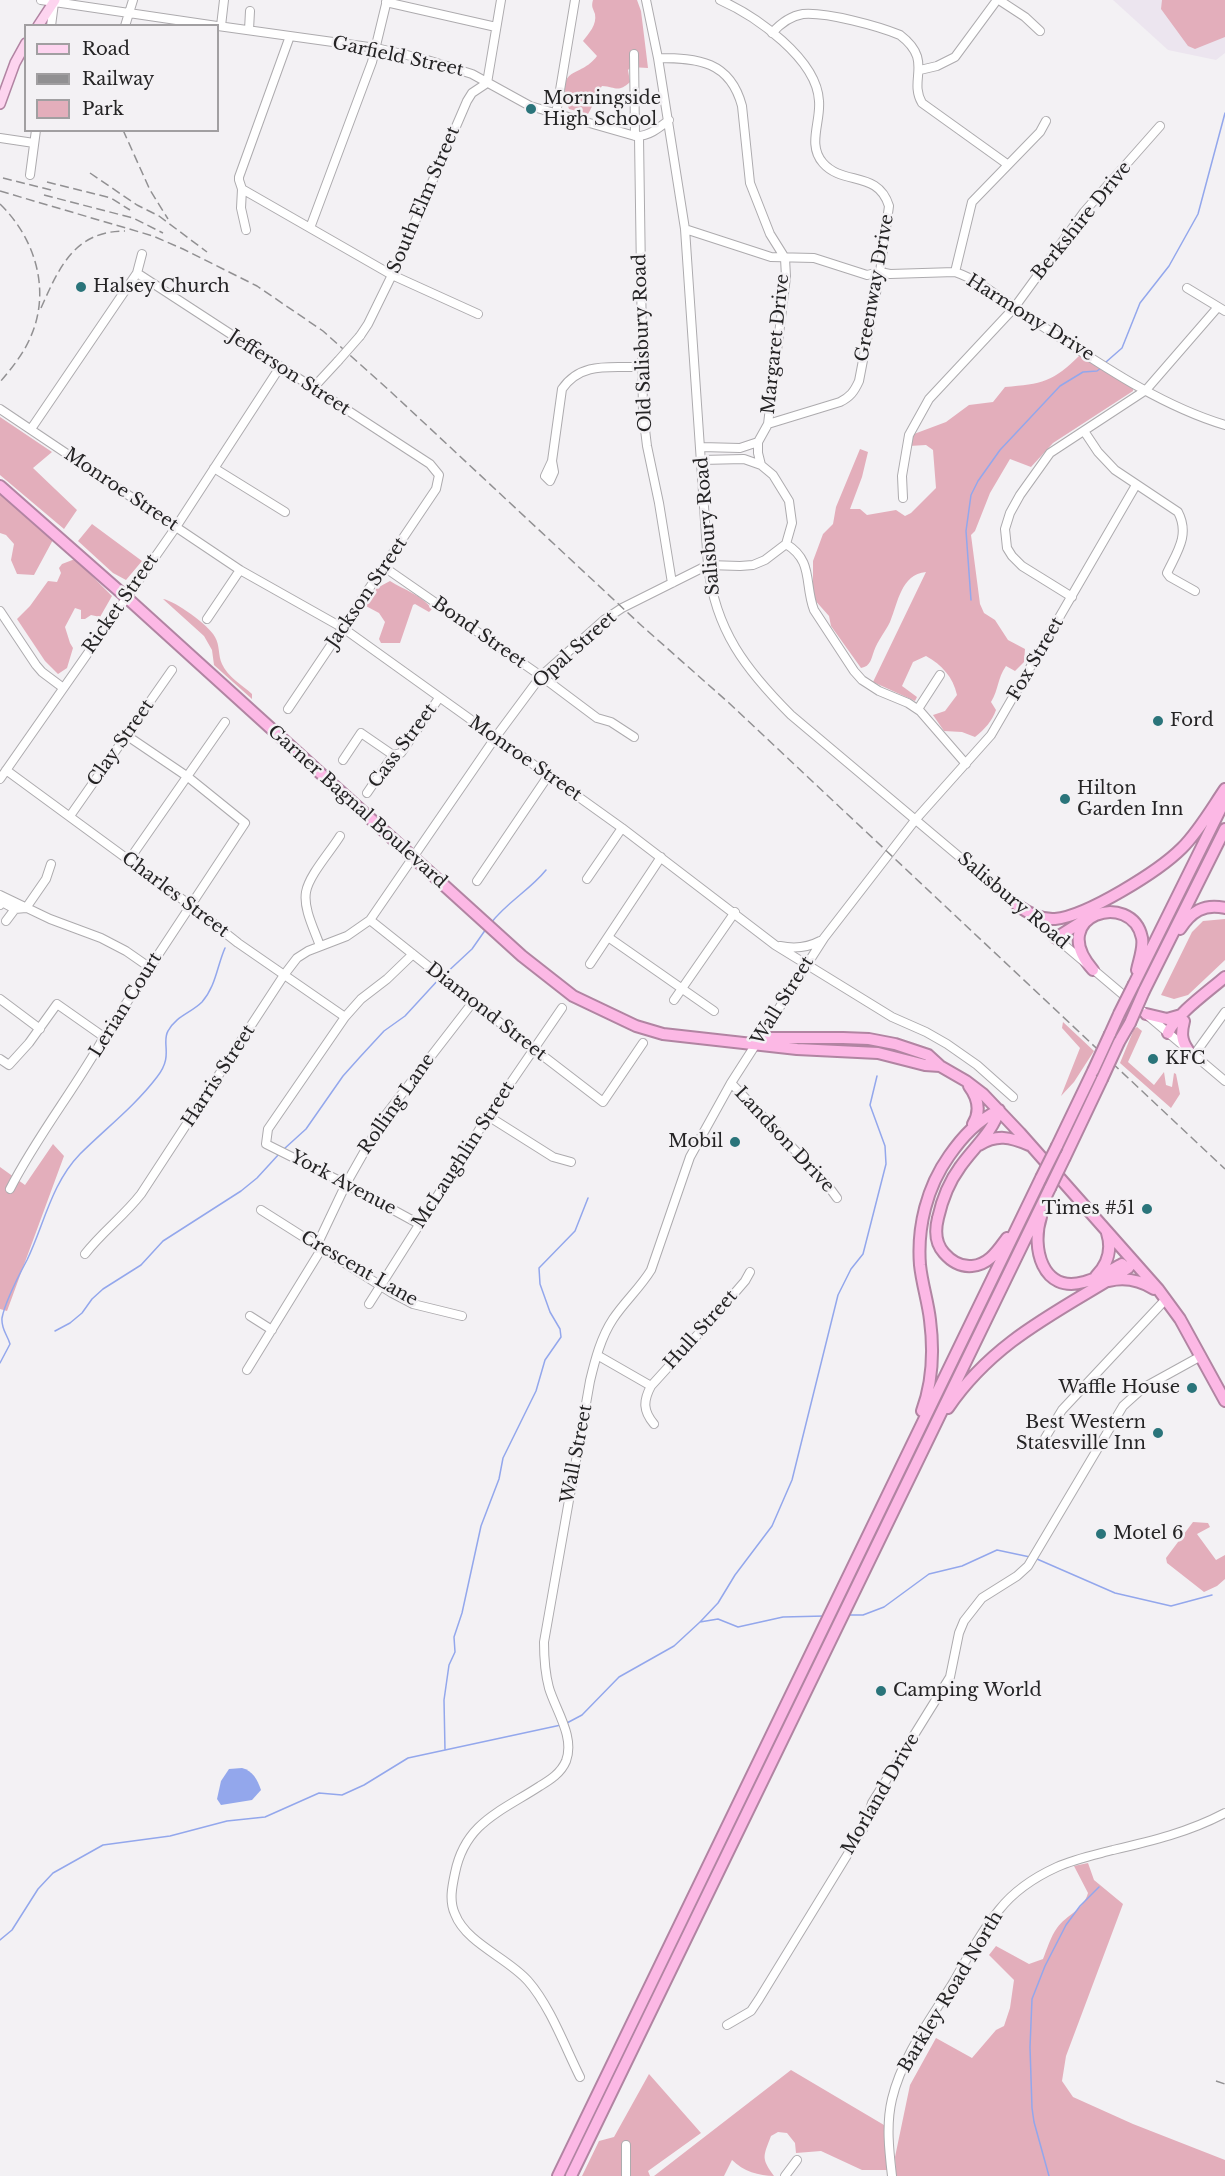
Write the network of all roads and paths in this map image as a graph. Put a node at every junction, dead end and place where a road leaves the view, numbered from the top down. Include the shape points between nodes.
1 (41, 0) edge
2 (133, 0) edge
3 (225, 0) edge
4 (501, 0) edge
5 (575, 0) edge
6 (646, 0) edge
7 (720, 0) edge
8 (998, 0) edge
9 (55, 1) edge
10 (386, 1) edge
11 (250, 11) dead end
12 (130, 13) junction
13 (39, 24) edge
14 (51, 24) edge
15 (126, 24) edge
16 (205, 24) edge
17 (219, 26) edge
18 (496, 27) junction
19 (249, 30) junction
20 (1040, 31) dead end
21 (772, 33) junction
22 (290, 36) junction
23 (24, 47) edge
24 (376, 48) junction
25 (634, 54) dead end
26 (658, 58) junction
27 (920, 70) junction
28 (487, 82) junction
29 (0, 104) edge
30 (556, 114) junction
31 (669, 120) junction
32 (1046, 121) dead end
33 (1160, 126) dead end
34 (36, 132) edge
35 (637, 137) junction
36 (0, 138) edge
37 (34, 143) junction
38 (1007, 164) junction
39 (30, 174) dead end
40 (242, 189) junction
41 (310, 228) junction
42 (685, 229) junction
43 (246, 230) dead end
44 (142, 254) dead end
45 (785, 258) junction
46 (880, 272) junction
47 (955, 272) junction
48 (137, 273) junction
49 (392, 275) junction
50 (1187, 288) dead end
51 (1014, 308) junction
52 (1221, 309) edge
53 (478, 314) dead end
54 (280, 367) junction
55 (641, 368) junction
56 (313, 388) junction
57 (1146, 390) junction
58 (0, 409) edge
59 (768, 424) junction
60 (1225, 425) edge
61 (31, 429) junction
62 (1084, 431) junction
63 (758, 442) junction
64 (701, 447) junction
65 (701, 460) junction
66 (552, 461) dead end
67 (761, 465) junction
68 (214, 468) junction
69 (439, 475) joint
70 (1136, 485) junction
71 (0, 486) edge
72 (903, 498) dead end
73 (285, 512) dead end
74 (176, 527) junction
75 (786, 544) junction
76 (708, 565) junction
77 (384, 567) junction
78 (240, 570) junction
79 (672, 583) junction
80 (1194, 591) dead end
81 (126, 597) junction
82 (1072, 597) junction
83 (0, 611) edge
84 (207, 619) dead end
85 (3, 622) edge
86 (343, 628) junction
87 (172, 670) dead end
88 (940, 675) dead end
89 (541, 676) junction
90 (63, 687) junction
91 (439, 698) junction
92 (288, 709) dead end
93 (918, 709) junction
94 (225, 722) dead end
95 (126, 735) junction
96 (634, 737) dead end
97 (495, 738) junction
98 (393, 755) junction
99 (343, 760) dead end
100 (966, 764) junction
101 (6, 770) junction
102 (548, 776) junction
103 (188, 777) junction
104 (0, 779) edge
105 (1225, 789) edge
106 (367, 793) dead end
107 (1225, 800) edge
108 (70, 816) junction
109 (916, 819) junction
110 (622, 828) junction
111 (1225, 829) edge
112 (340, 836) dead end
113 (413, 856) junction
114 (661, 857) junction
115 (129, 860) junction
116 (51, 864) dead end
117 (587, 879) dead end
118 (477, 881) dead end
119 (0, 895) edge
120 (0, 905) edge
121 (190, 905) junction
122 (1017, 905) junction
123 (1225, 908) edge
124 (15, 909) junction
125 (26, 909) junction
126 (735, 912) junction
127 (1079, 912) junction
128 (1090, 917) junction
129 (370, 920) junction
130 (6, 921) dead end
131 (608, 937) junction
132 (824, 938) junction
133 (1056, 938) junction
134 (775, 945) junction
135 (320, 946) junction
136 (413, 954) junction
137 (590, 964) dead end
138 (806, 965) junction
139 (149, 967) junction
140 (1093, 970) junction
141 (284, 975) junction
142 (1152, 976) junction
143 (1225, 977) edge
144 (1134, 984) junction
145 (1225, 985) edge
146 (682, 988) junction
147 (0, 999) edge
148 (674, 1000) dead end
149 (473, 1002) junction
150 (562, 1008) dead end
151 (714, 1011) dead end
152 (1225, 1012) edge
153 (1146, 1014) junction
154 (345, 1017) junction
155 (1183, 1018) junction
156 (40, 1029) junction
157 (1168, 1033) junction
158 (104, 1037) junction
159 (643, 1043) dead end
160 (757, 1043) junction
161 (533, 1048) junction
162 (1191, 1053) junction
163 (0, 1059) edge
164 (966, 1081) junction
165 (1225, 1081) edge
166 (731, 1083) junction
167 (1013, 1097) dead end
168 (999, 1110) junction
169 (488, 1116) junction
170 (971, 1128) junction
171 (1034, 1148) junction
172 (972, 1151) junction
173 (571, 1162) dead end
174 (346, 1184) junction
175 (1050, 1188) junction
176 (10, 1189) dead end
177 (837, 1198) dead end
178 (261, 1210) dead end
179 (1020, 1221) junction
180 (419, 1224) junction
181 (1106, 1229) junction
182 (319, 1247) junction
183 (85, 1254) dead end
184 (1134, 1261) junction
185 (750, 1272) dead end
186 (1098, 1281) junction
187 (380, 1285) junction
188 (1166, 1299) junction
189 (369, 1304) dead end
190 (250, 1316) dead end
191 (462, 1316) dead end
192 (272, 1330) junction
193 (597, 1355) junction
194 (1201, 1356) junction
195 (247, 1370) dead end
196 (651, 1386) junction
197 (1225, 1401) edge
198 (654, 1424) dead end
199 (1045, 1438) dead end
200 (903, 1490) junction
201 (871, 1528) junction
202 (1225, 1813) edge
203 (727, 2025) dead end
204 (580, 2077) dead end
205 (626, 2145) dead end
206 (797, 2160) dead end
207 (558, 2176) edge
208 (571, 2176) edge
209 (626, 2176) edge
210 (785, 2176) edge
211 (892, 2176) edge

1 - 9 street, Garfield Street
2 - 12 street
3 - 17 street
4 - 18 street
5 - 30 street
6 - 26 street, Salisbury Road
7 - 21 street, Greenway Drive
8 - 20 street
8 - 27 street via 955,57
9 - 12 street, Garfield Street
9 - 13 main road
9 - 14 street
10 - 18 street
10 - 24 street
11 - 19 street
12 - 15 street
12 - 16 street, Garfield Street
17 - 19 street, Garfield Street
18 - 28 street
19 - 22 street, Garfield Street
21 - 27 street via 785,21 802,14 829,16 890,31 909,41
21 - 46 street, Greenway Drive via 803,61 817,85 817,154 840,174 870,183 886,196 890,216
22 - 24 street, Garfield Street
22 - 40 street via 238,180
23 - 29 main road
24 - 28 street, Garfield Street via 472,74
24 - 41 street
25 - 35 street, Old Salisbury Road
26 - 31 street, Salisbury Road
26 - 45 street, Margaret Drive via 697,59 716,68 739,94 750,183 770,234
27 - 38 street via 918,94 922,103
28 - 30 street, Garfield Street via 522,103
28 - 49 street, South Elm Street via 467,101
30 - 35 street, Garfield Street
31 - 35 street
31 - 42 street, Salisbury Road
32 - 38 street
33 - 51 street, Berkshire Drive via 1084,212
34 - 37 street
35 - 55 street, Old Salisbury Road
36 - 37 street
37 - 39 street
38 - 47 street via 972,202
40 - 41 street
40 - 43 street
41 - 49 street
42 - 45 street, Harmony Drive
42 - 64 street, Salisbury Road
44 - 48 street
45 - 46 street, Harmony Drive via 814,258 867,275
45 - 59 street, Margaret Drive
46 - 47 street, Harmony Drive
46 - 59 street, Greenway Drive via 855,390 840,402
47 - 51 street, Harmony Drive via 982,284
48 - 54 street, Jefferson Street
48 - 61 street
49 - 53 street
49 - 56 street, South Elm Street, bridge via 360,336
50 - 52 street
51 - 57 street, Harmony Drive
51 - 72 street, Berkshire Drive via 942,383 918,416 904,456
52 - 57 street
54 - 56 street, Jefferson Street
54 - 68 street, Ricket Street
55 - 66 street via 591,368 567,382 562,389
55 - 79 street, Old Salisbury Road via 644,431
56 - 69 street, Jefferson Street via 430,464
57 - 60 street, Harmony Drive
57 - 62 street
58 - 61 street, Monroe Street
59 - 63 street, Margaret Drive
61 - 74 street, Monroe Street
62 - 70 street via 1115,470
62 - 82 street via 1059,445 1042,462 1020,495 1005,529 1007,548 1022,566
63 - 64 street via 740,448
63 - 67 street
64 - 65 street, Salisbury Road
65 - 67 street via 744,459
65 - 76 street, Salisbury Road
67 - 75 street via 773,475 789,501 792,523
68 - 73 street
68 - 74 street, Ricket Street
69 - 77 street, Jackson Street via 435,490
70 - 80 street via 1178,512 1184,533 1167,573
70 - 82 street, Fox Street
71 - 81 highway, Garner Bagnal Boulevard
74 - 78 street, Monroe Street
74 - 81 street, Ricket Street
75 - 76 street via 753,565
75 - 93 street via 799,554 807,568 814,610 854,671 879,692
76 - 79 street, Opal Street
76 - 109 street, Salisbury Road via 715,602 742,660 765,689
77 - 86 street, Jackson Street
77 - 89 street, Bond Street
78 - 84 street
78 - 86 street, Monroe Street
79 - 89 street, Opal Street via 604,620
81 - 90 street, Ricket Street
81 - 113 highway, Garner Bagnal Boulevard
82 - 100 street, Fox Street via 1001,720
83 - 85 street
85 - 90 street via 42,672
86 - 91 street, Monroe Street
86 - 92 street, Jackson Street
87 - 95 street, Clay Street
88 - 93 street
89 - 96 street, Bond Street via 597,718
89 - 97 street, Opal Street
90 - 101 street, Ricket Street
91 - 97 street, Monroe Street
91 - 98 street, Cass Street via 401,753
93 - 100 street
94 - 103 street
95 - 103 street
95 - 108 street, Clay Street
97 - 102 street, Monroe Street
97 - 113 street, Opal Street
98 - 99 street via 361,733
98 - 106 street, Cass Street
100 - 109 street, Fox Street
101 - 104 street, Ricket Street
101 - 108 street, Charles Street
102 - 110 street, Monroe Street
102 - 118 street
103 - 115 street
103 - 121 street, Lerian Court via 245,823
105 - 127 highway via 1182,848 1127,888
107 - 144 highway
108 - 115 street, Charles Street
109 - 122 street, Salisbury Road
109 - 132 street, Wall Street
110 - 114 street, Monroe Street
110 - 117 street
111 - 142 highway
112 - 135 street via 306,892
113 - 129 street, Opal Street
113 - 160 highway, Garner Bagnal Boulevard via 522,956 557,985 593,1006 663,1034
114 - 126 street, Monroe Street
114 - 131 street
115 - 121 street, Charles Street
116 - 125 street
119 - 125 street
120 - 124 street via 2,902
121 - 139 street, Lerian Court
121 - 141 street, Charles Street
122 - 127 highway via 1053,919
122 - 133 street, Salisbury Road
123 - 142 highway via 1205,907 1187,919
124 - 125 street
124 - 130 street
125 - 139 street via 101,938
126 - 134 street, Monroe Street
126 - 146 street
127 - 133 highway
128 - 133 highway
128 - 140 highway via 1078,941
128 - 144 highway via 1108,911 1128,918 1137,927 1142,950
129 - 135 street, Harris Street via 347,936
129 - 136 street, Diamond Street
131 - 137 street
131 - 146 street
132 - 134 street via 799,948
132 - 138 street, Wall Street
133 - 140 street, Salisbury Road
134 - 138 street, Monroe Street
135 - 141 street, Harris Street via 297,958
136 - 149 street, Diamond Street
136 - 154 street
138 - 160 street, Wall Street
138 - 167 street, Monroe Street via 892,1017 947,1044
139 - 158 street, Lerian Court
140 - 153 street, Salisbury Road
141 - 154 street, Charles Street
141 - 183 street, Harris Street via 141,1194
142 - 175 highway, bridge
143 - 155 highway
144 - 179 highway, bridge
145 - 155 highway
146 - 148 street
146 - 151 street
147 - 156 street
149 - 161 street, Diamond Street
149 - 174 street, Rolling Lane via 393,1104
150 - 161 street, McLaughlin Street
152 - 162 street
153 - 155 highway
153 - 157 street, Salisbury Road
154 - 174 street, York Avenue via 268,1129 266,1144
155 - 157 highway
155 - 162 highway via 1182,1042
156 - 158 street via 57,1004
156 - 163 street via 9,1065
157 - 162 street, Salisbury Road
158 - 176 street, Lerian Court
159 - 161 street, Diamond Street via 603,1102
160 - 164 highway, Garner Bagnal Boulevard via 878,1053 940,1066
160 - 166 street, Wall Street
161 - 169 street, McLaughlin Street
162 - 165 street, Salisbury Road
164 - 168 highway, Garner Bagnal Boulevard
164 - 170 highway via 977,1101 976,1120
166 - 177 street, Landson Drive
166 - 193 street, Wall Street via 690,1157 651,1270 611,1321
168 - 170 highway
168 - 171 highway, Garner Bagnal Boulevard
168 - 172 highway via 996,1121
169 - 173 street via 553,1157
169 - 180 street, McLaughlin Street
170 - 201 highway via 944,1162 925,1208 920,1266 930,1319 932,1372 920,1417
171 - 172 highway via 1001,1137 989,1139
171 - 181 highway, Garner Bagnal Boulevard
172 - 179 highway via 940,1206 936,1239 941,1250 960,1264 984,1263
174 - 180 street, York Avenue
174 - 182 street, Rolling Lane
175 - 186 highway via 1038,1226 1042,1266 1061,1281
175 - 200 highway
178 - 182 street, Crescent Lane
179 - 201 highway
180 - 187 street, McLaughlin Street
181 - 184 highway, Garner Bagnal Boulevard
181 - 186 highway via 1110,1246
182 - 187 street, Crescent Lane
182 - 192 street, Rolling Lane
184 - 186 highway
184 - 188 highway, Garner Bagnal Boulevard
185 - 196 street, Hull Street
186 - 188 highway via 1140,1282
186 - 200 highway via 990,1358 958,1393
187 - 189 street, McLaughlin Street
187 - 191 street, Crescent Lane via 413,1304
188 - 194 highway, Garner Bagnal Boulevard
188 - 199 street via 1062,1410
190 - 192 street
192 - 195 street, Rolling Lane
193 - 196 street
193 - 204 street, Wall Street via 544,1642 548,1685 566,1733 568,1754 565,1764 551,1779 472,1833 462,1846 451,1900 461,1926 535,1989
194 - 197 highway, Garner Bagnal Boulevard
194 - 203 street, Morland Drive via 1143,1388 1123,1406 1028,1566 982,1598 964,1621 951,1677 872,1803 865,1826 751,2011
196 - 198 street via 644,1406
200 - 208 highway
201 - 207 highway
202 - 211 street, Barkley Road North via 1172,1836 1058,1866 1030,1882 1000,1909 900,2074 888,2126
205 - 209 street
206 - 210 street

